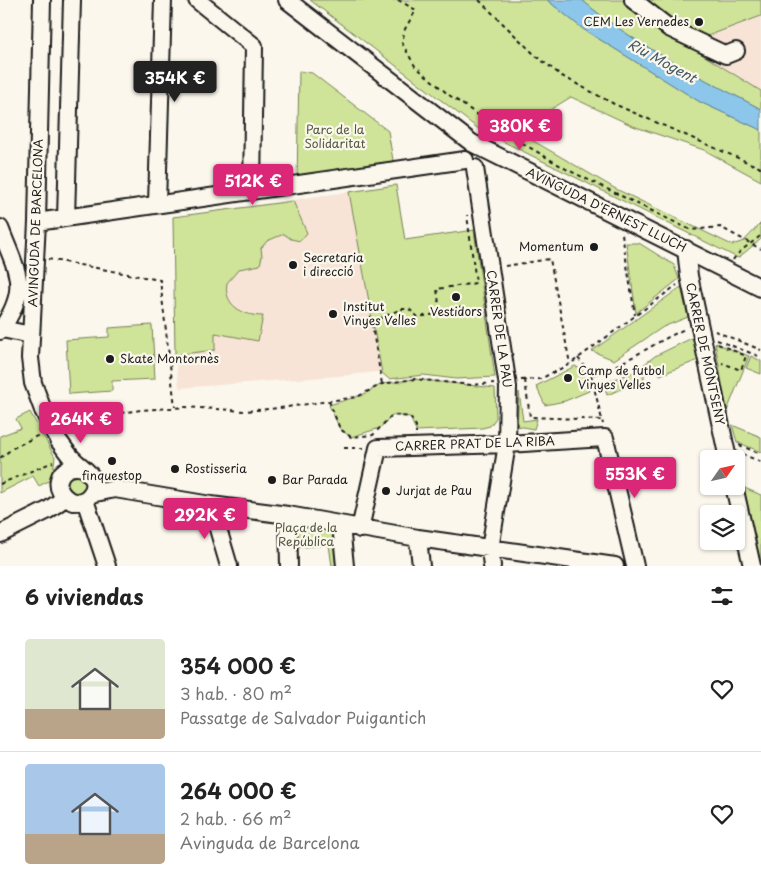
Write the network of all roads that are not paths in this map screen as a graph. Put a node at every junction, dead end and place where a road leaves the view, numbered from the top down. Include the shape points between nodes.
1 (42, 0) edge
2 (72, 0) edge
3 (163, 0) edge
4 (197, 0) edge
5 (287, 0) edge
6 (633, 0) edge
7 (736, 51) dead end
8 (472, 143) junction
9 (490, 154) junction
10 (470, 164) junction
11 (252, 190) junction
12 (157, 204) junction
13 (66, 218) junction
14 (37, 222) junction
15 (0, 228) edge
16 (686, 249) junction
17 (761, 288) edge
18 (33, 311) junction
19 (7, 320) edge
20 (31, 335) junction
21 (55, 433) junction
22 (507, 444) junction
23 (726, 450) edge
24 (59, 468) junction
25 (88, 472) junction
26 (115, 489) junction
27 (736, 495) edge
28 (88, 497) junction
29 (65, 498) junction
30 (211, 506) junction
31 (288, 515) junction
32 (341, 525) junction
33 (360, 529) junction
34 (0, 534) edge
35 (418, 538) junction
36 (490, 549) junction
37 (107, 566) edge
38 (230, 566) edge
39 (289, 566) edge
40 (345, 566) edge
41 (421, 566) edge
42 (492, 566) edge
43 (616, 566) edge
44 (635, 566) edge
45 (752, 566) edge

1 - 14 street, AVINGUDA DE BARCELONA
2 - 13 street
3 - 12 street
4 - 11 street via 254,46
5 - 8 street, AVINGUDA D'ERNEST LLUCH
6 - 7 street via 668,28 726,56
8 - 9 street, AVINGUDA D'ERNEST LLUCH
8 - 10 street via 465,155
9 - 10 street via 481,167
9 - 16 street, AVINGUDA D'ERNEST LLUCH
10 - 11 street
10 - 22 street, CARRER DE LA PAU via 482,214 507,381
11 - 12 street
12 - 13 street
13 - 14 street
14 - 18 street, AVINGUDA DE BARCELONA
15 - 19 street via 20,289
16 - 17 street, AVINGUDA D'ERNEST LLUCH
16 - 23 street, CARRER DE MONTSENY via 688,276 704,332 705,357
18 - 19 street
18 - 20 street, AVINGUDA DE BARCELONA
19 - 20 street
20 - 21 street, AVINGUDA DE BARCELONA, bridge via 31,371 43,410
21 - 24 street via 63,455
21 - 25 street
22 - 33 street, CARRER PRAT DE LA RIBA via 378,448
22 - 36 street, CARRER DE LA PAU
22 - 44 street, CARRER PRAT DE LA RIBA via 605,438
24 - 25 street via 71,467
24 - 29 street via 58,485
25 - 26 street via 101,484
25 - 28 street via 94,484
26 - 28 street
26 - 30 street
27 - 45 street
28 - 29 street via 73,502
28 - 37 street
29 - 34 street
30 - 31 street
30 - 38 street
31 - 32 street
31 - 39 street
32 - 33 street
32 - 40 street
33 - 35 street
35 - 36 street
35 - 41 street
36 - 42 street, CARRER DE LA PAU
36 - 43 street

